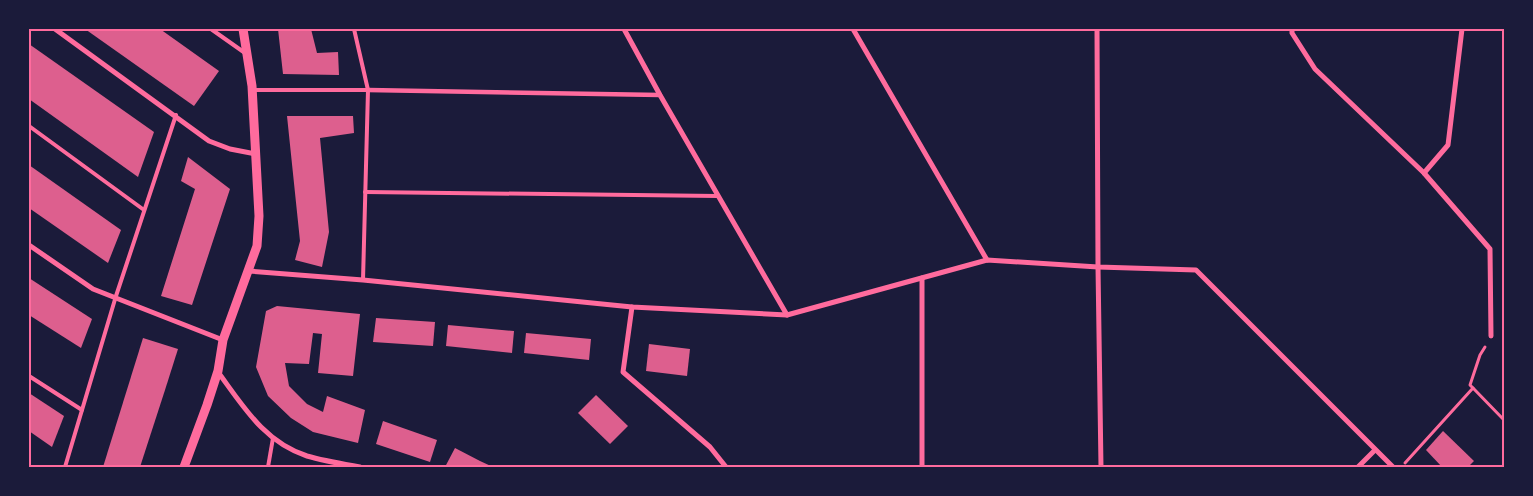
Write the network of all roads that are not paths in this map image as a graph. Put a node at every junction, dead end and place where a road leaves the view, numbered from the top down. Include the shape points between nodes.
1 (55, 29) edge
2 (211, 29) edge
3 (243, 29) edge
4 (354, 29) edge
5 (624, 29) edge
6 (853, 29) edge
7 (1097, 29) edge
8 (1292, 29) edge
9 (1462, 29) edge
10 (247, 54) junction
11 (252, 90) junction
12 (368, 90) junction
13 (660, 95) junction
14 (176, 115) junction
15 (29, 126) edge
16 (256, 154) junction
17 (1424, 173) junction
18 (366, 192) junction
19 (718, 196) junction
20 (144, 210) junction
21 (29, 246) edge
22 (987, 260) junction
23 (1098, 267) junction
24 (249, 271) junction
25 (922, 278) junction
26 (363, 280) junction
27 (116, 296) junction
28 (632, 307) junction
29 (787, 315) junction
30 (1491, 336) road end
31 (223, 340) junction
32 (218, 371) junction
33 (29, 376) edge
34 (82, 410) junction
35 (273, 438) junction
36 (1375, 450) junction
37 (65, 467) edge
38 (184, 467) edge
39 (268, 467) edge
40 (360, 467) edge
41 (726, 467) edge
42 (922, 467) edge
43 (1101, 467) edge
44 (1358, 467) edge
45 (1393, 467) edge

1 - 14 street
2 - 10 lane
3 - 10 street
4 - 12 lane
5 - 13 street
6 - 22 street
7 - 23 street
8 - 17 street via 1315,69
9 - 17 street via 1448,145
10 - 11 street
11 - 12 lane
11 - 16 street
12 - 13 street
12 - 18 lane
13 - 19 street
14 - 16 street via 209,141
14 - 20 lane
15 - 20 lane
16 - 24 street via 259,216 257,246
17 - 30 street via 1490,249
18 - 19 lane
18 - 26 lane
19 - 29 street
20 - 27 lane
21 - 27 street via 93,288
22 - 23 street
22 - 25 street
23 - 36 street via 1196,270
23 - 43 street
24 - 26 street
24 - 31 street
25 - 29 street
25 - 42 street
26 - 28 street
27 - 31 street
27 - 34 lane
28 - 29 street
28 - 41 street via 623,372 710,447
31 - 32 street
32 - 35 street via 256,424
32 - 38 street
33 - 34 lane
34 - 37 lane
35 - 39 lane
35 - 40 street via 306,456
36 - 44 street
36 - 45 street

